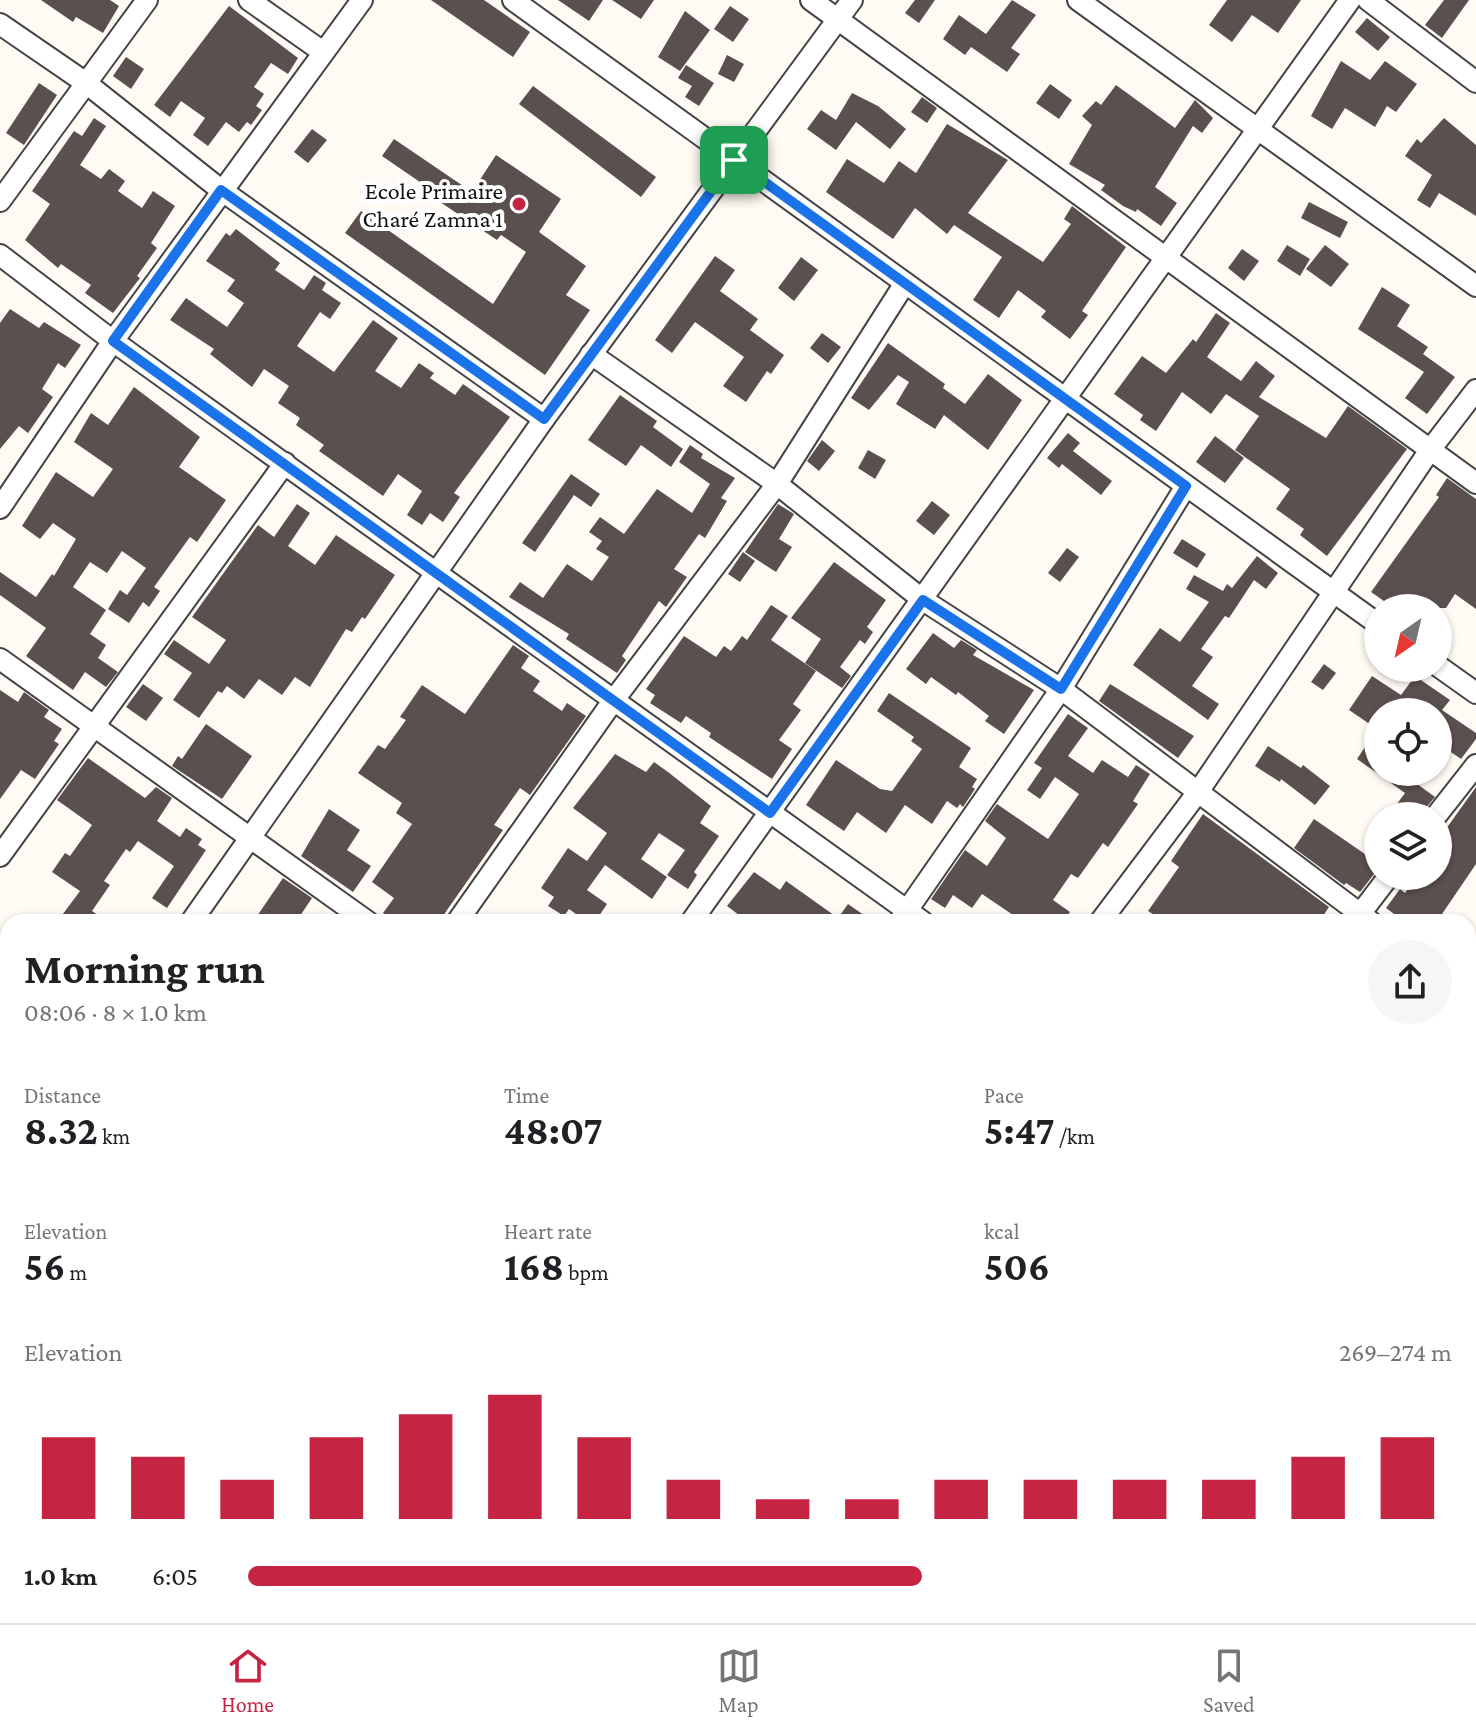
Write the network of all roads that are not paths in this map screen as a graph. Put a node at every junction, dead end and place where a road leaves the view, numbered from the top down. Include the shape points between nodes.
1 (147, 0) edge
2 (249, 0) edge
3 (362, 0) edge
4 (513, 0) edge
5 (811, 0) edge
6 (852, 0) edge
7 (1078, 0) edge
8 (1350, 0) edge
9 (1368, 0) edge
10 (838, 19) junction
11 (0, 24) edge
12 (323, 52) junction
13 (1476, 82) edge
14 (86, 83) junction
15 (1259, 127) junction
16 (734, 160) junction
17 (221, 190) junction
18 (0, 201) edge
19 (0, 255) edge
20 (1164, 258) junction
21 (905, 283) junction
22 (1476, 286) edge
23 (113, 341) junction
24 (591, 354) junction
25 (1476, 390) edge
26 (1065, 398) junction
27 (544, 419) junction
28 (1430, 450) junction
29 (285, 463) junction
30 (1476, 483) edge
31 (777, 484) junction
32 (1186, 486) junction
33 (0, 508) edge
34 (437, 574) junction
35 (1333, 592) junction
36 (923, 600) junction
37 (1364, 614) edge
38 (0, 659) edge
39 (1452, 676) edge
40 (1061, 689) junction
41 (1476, 693) edge
42 (613, 701) junction
43 (93, 727) junction
44 (1476, 765) edge
45 (1198, 792) junction
46 (1447, 802) edge
47 (770, 813) junction
48 (251, 839) junction
49 (0, 856) edge
50 (1380, 890) edge
51 (197, 914) edge
52 (357, 914) edge
53 (463, 914) edge
54 (697, 914) edge
55 (905, 914) edge
56 (913, 914) edge
57 (1106, 914) edge
58 (1356, 914) edge
59 (1365, 914) edge

1 - 14 street
2 - 12 street
3 - 12 street
4 - 16 street
5 - 10 street
6 - 10 street
7 - 15 street
8 - 15 street
9 - 13 street
10 - 16 street
10 - 20 street
11 - 14 street
12 - 17 street
14 - 17 street
14 - 18 street
15 - 20 street
15 - 22 street
16 - 21 street
16 - 24 street
17 - 23 street
17 - 27 street
19 - 23 street
20 - 26 street
20 - 28 street
21 - 26 street
21 - 31 street
23 - 29 street
23 - 33 street
24 - 27 street
24 - 31 street
25 - 28 street
26 - 32 street
26 - 36 street
27 - 34 street
28 - 30 street
28 - 35 street
29 - 34 street
29 - 43 street
31 - 36 street
31 - 42 street
32 - 35 street
32 - 40 street
34 - 42 street
34 - 48 street
35 - 37 street
35 - 45 street
36 - 40 street
36 - 47 street
38 - 43 street
39 - 41 street
40 - 45 street
40 - 56 street
42 - 47 street
42 - 53 street
43 - 48 street
43 - 49 street
44 - 46 street
45 - 57 street
45 - 58 street
47 - 54 street
47 - 55 street
48 - 51 street
48 - 52 street
50 - 59 street

